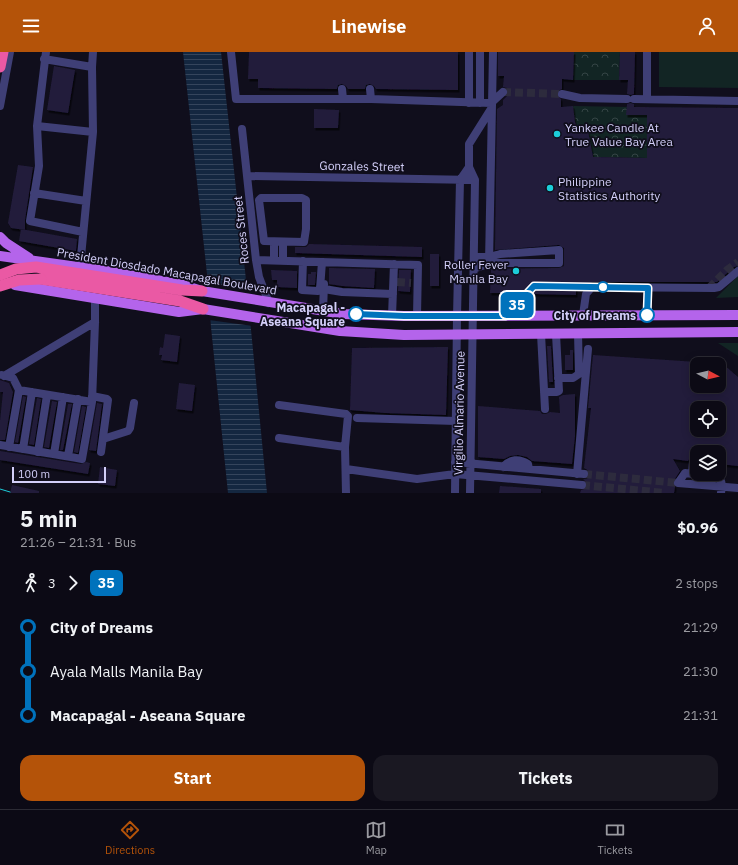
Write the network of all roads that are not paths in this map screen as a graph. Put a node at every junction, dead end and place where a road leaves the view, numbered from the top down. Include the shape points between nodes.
1 (3, 52) edge
2 (10, 52) edge
3 (93, 52) edge
4 (231, 52) edge
5 (470, 52) edge
6 (480, 52) edge
7 (493, 52) edge
8 (647, 52) edge
9 (45, 55) edge
10 (0, 67) edge
11 (92, 67) junction
12 (342, 89) dead end
13 (370, 89) dead end
14 (503, 92) dead end
15 (562, 94) tunnel mouth
16 (343, 99) junction
17 (370, 99) junction
18 (647, 99) junction
19 (738, 101) edge
20 (469, 103) junction
21 (480, 103) junction
22 (0, 106) edge
23 (491, 106) junction
24 (37, 126) junction
25 (242, 130) dead end
26 (93, 132) junction
27 (469, 167) junction
28 (248, 176) junction
29 (460, 180) junction
30 (475, 180) junction
31 (34, 193) junction
32 (86, 201) junction
33 (490, 213) junction
34 (474, 216) junction
35 (83, 232) junction
36 (0, 237) edge
37 (274, 242) junction
38 (285, 242) junction
39 (0, 256) edge
40 (474, 257) junction
41 (274, 258) dead end
42 (32, 260) junction
43 (256, 260) junction
44 (489, 260) junction
45 (285, 261) junction
46 (302, 261) junction
47 (323, 262) junction
48 (394, 264) junction
49 (80, 267) junction
50 (474, 268) junction
51 (738, 271) edge
52 (0, 275) edge
53 (0, 286) edge
54 (15, 286) dead end
55 (648, 288) junction
56 (324, 289) junction
57 (203, 292) junction
58 (393, 294) junction
59 (527, 294) tunnel mouth
60 (181, 296) junction
61 (95, 299) junction
62 (269, 303) junction
63 (205, 310) junction
64 (323, 311) junction
65 (738, 314) edge
66 (583, 315) junction
67 (647, 315) junction
68 (392, 316) junction
69 (417, 316) junction
70 (506, 316) junction
71 (456, 317) junction
72 (472, 317) junction
73 (96, 322) junction
74 (738, 332) edge
75 (578, 333) junction
76 (456, 334) junction
77 (472, 334) junction
78 (541, 334) junction
79 (556, 334) junction
80 (588, 349) dead end
81 (2, 375) edge
82 (558, 378) junction
83 (20, 390) junction
84 (32, 392) junction
85 (544, 392) junction
86 (47, 394) junction
87 (63, 397) junction
88 (78, 399) junction
89 (92, 399) junction
90 (134, 402) dead end
91 (279, 405) dead end
92 (545, 409) dead end
93 (357, 418) dead end
94 (456, 421) junction
95 (278, 438) dead end
96 (103, 439) junction
97 (0, 446) edge
98 (9, 447) junction
99 (345, 447) junction
100 (23, 449) junction
101 (38, 452) junction
102 (101, 452) dead end
103 (54, 454) junction
104 (68, 456) junction
105 (455, 462) junction
106 (470, 464) junction
107 (346, 469) junction
108 (455, 474) junction
109 (690, 474) edge
110 (470, 475) junction
111 (580, 487) tunnel mouth
112 (738, 488) edge
113 (722, 490) edge
114 (346, 493) edge
115 (455, 493) edge
116 (470, 493) edge

1 - 10 highway
2 - 22 street
3 - 11 street
4 - 16 street via 236,99
5 - 20 street
6 - 21 street
7 - 23 street
8 - 18 street
9 - 11 street
9 - 24 street
11 - 26 street
12 - 16 street
13 - 17 street
14 - 23 street
15 - 18 street via 580,98
16 - 17 street
17 - 20 street
18 - 19 street via 692,104
20 - 21 street
21 - 23 street
23 - 27 street via 469,144
23 - 33 street
24 - 26 street
24 - 31 street via 39,166
25 - 28 street, Roces Street
26 - 32 street
27 - 29 street
27 - 30 street
28 - 29 street, Gonzales Street
28 - 43 street, Roces Street
29 - 30 street, Gonzales Street
29 - 71 street, Virgilio Almario Avenue
30 - 34 street, Virgilio Almario Avenue
31 - 32 street
31 - 35 street via 30,221
32 - 35 street
33 - 34 street
33 - 44 street
34 - 40 street, Virgilio Almario Avenue
35 - 49 street
36 - 42 main road
37 - 38 street
37 - 38 street via 263,240 259,199 304,199 307,203 305,241
37 - 41 street
38 - 45 street
39 - 42 main road, President Diosdado Macapagal Boulevard
40 - 44 street
40 - 50 street, Virgilio Almario Avenue
42 - 49 main road, President Diosdado Macapagal Boulevard
43 - 45 street
43 - 62 street, Roces Street via 259,277
44 - 44 street via 559,263 559,250 500,254
44 - 50 street
45 - 46 street
46 - 47 street
46 - 47 street via 302,290 318,291
47 - 48 street
47 - 56 street
48 - 58 street
48 - 69 street via 418,265 414,283
49 - 57 main road, President Diosdado Macapagal Boulevard via 184,285
50 - 72 street, Virgilio Almario Avenue
51 - 55 street via 714,288
52 - 60 highway via 16,269 36,267
53 - 60 highway, bridge via 19,280 40,279
54 - 61 main road
55 - 66 street via 592,287 586,294
55 - 67 street
56 - 58 street
56 - 64 street
57 - 60 highway
57 - 62 main road, President Diosdado Macapagal Boulevard
58 - 68 street
59 - 70 street
60 - 63 highway
61 - 63 main road via 179,312
61 - 73 street
62 - 64 main road, President Diosdado Macapagal Boulevard
63 - 76 main road via 340,331 404,335
64 - 68 main road, President Diosdado Macapagal Boulevard
65 - 67 main road, President Diosdado Macapagal Boulevard
66 - 67 main road, President Diosdado Macapagal Boulevard
66 - 70 main road, President Diosdado Macapagal Boulevard
68 - 69 main road, President Diosdado Macapagal Boulevard
69 - 71 main road, President Diosdado Macapagal Boulevard
70 - 72 main road, President Diosdado Macapagal Boulevard
71 - 72 main road, President Diosdado Macapagal Boulevard
71 - 76 street, Virgilio Almario Avenue
72 - 77 street, Virgilio Almario Avenue
73 - 81 street
73 - 89 street
74 - 75 main road
75 - 79 main road
75 - 82 street via 579,374 573,378
76 - 77 main road
76 - 94 street, Virgilio Almario Avenue
77 - 78 main road
77 - 106 street, Virgilio Almario Avenue
78 - 79 main road
78 - 85 street
79 - 82 street
80 - 106 street via 580,474
81 - 83 street via 13,378
82 - 85 street via 558,392
83 - 84 street
83 - 98 street
84 - 86 street
84 - 100 street
85 - 92 street
86 - 87 street
86 - 101 street
87 - 88 street
87 - 103 street
88 - 89 street
88 - 104 street
89 - 96 street via 108,400
89 - 104 street via 82,459
90 - 96 street via 128,432
91 - 99 street via 346,414 348,418
93 - 94 street
94 - 105 street, Virgilio Almario Avenue
95 - 99 street
96 - 102 street
97 - 98 street
98 - 100 street
99 - 107 street
100 - 101 street
101 - 103 street
103 - 104 street
105 - 106 street
105 - 108 street, Virgilio Almario Avenue
106 - 110 street, Virgilio Almario Avenue
107 - 108 street via 417,479
107 - 114 street
108 - 110 street
108 - 115 street, Virgilio Almario Avenue
109 - 113 street via 685,474 678,483
110 - 111 street
110 - 116 street, Virgilio Almario Avenue
112 - 113 street

